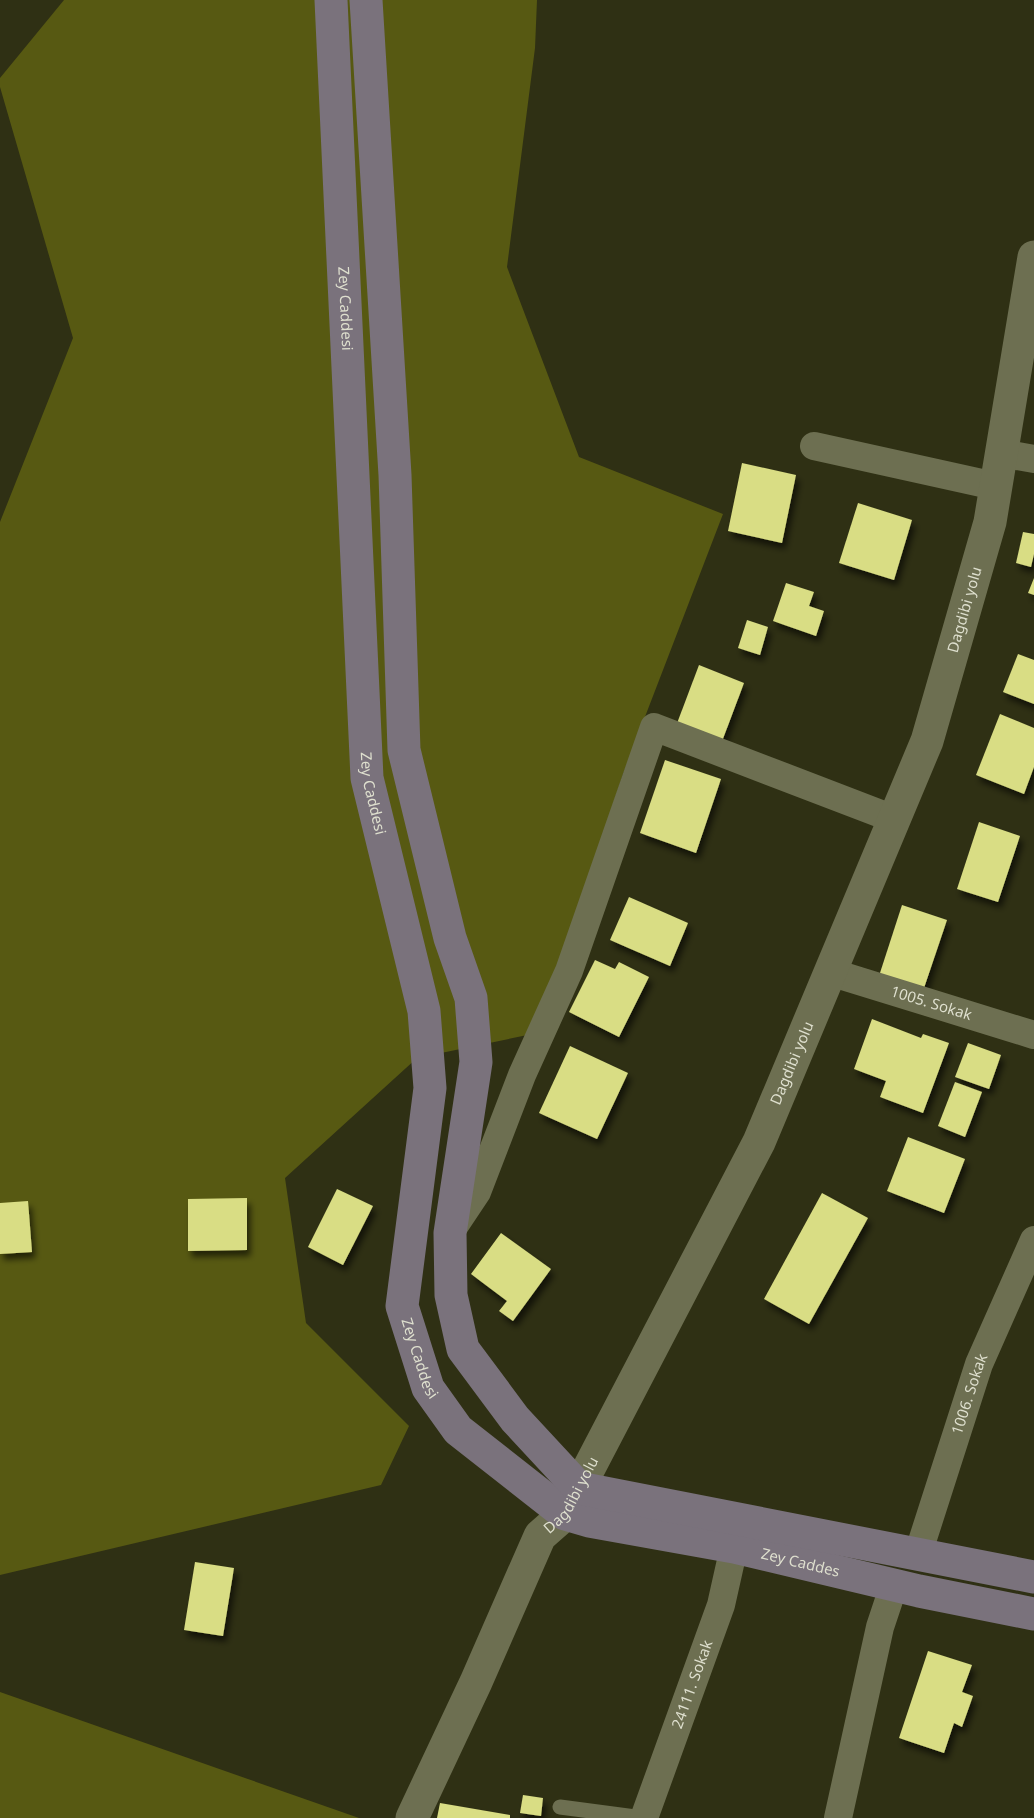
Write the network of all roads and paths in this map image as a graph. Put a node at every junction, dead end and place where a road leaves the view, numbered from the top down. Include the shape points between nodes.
1 (331, 0) edge
2 (366, 0) edge
3 (1034, 257) edge
4 (814, 446) dead end
5 (1000, 453) junction
6 (1034, 459) edge
7 (995, 486) junction
8 (894, 819) junction
9 (830, 972) junction
10 (1034, 1035) edge
11 (450, 1233) junction
12 (1034, 1240) edge
13 (572, 1501) junction
14 (734, 1547) junction
15 (918, 1554) junction
16 (1034, 1577) edge
17 (894, 1585) junction
18 (1034, 1614) edge
19 (560, 1807) dead end
20 (412, 1818) edge
21 (643, 1818) edge
22 (838, 1818) edge

1 - 13 main road, Zey Caddesi via 367,778 424,1011 430,1088 402,1306 428,1388 458,1430
2 - 11 main road via 394,475 404,750 450,938 471,998 476,1062
3 - 5 street, Dagdibi yolu
4 - 7 street
5 - 6 street
5 - 7 street, Dagdibi yolu
7 - 8 street, Dagdibi yolu via 990,522 927,741
8 - 9 street, Dagdibi yolu
8 - 11 street via 654,727 569,971 522,1075 477,1192
9 - 10 street, 1005. Sokak
9 - 13 street, Dagdibi yolu via 759,1142
11 - 13 main road via 451,1295 463,1349
12 - 15 street, 1006. Sokak via 979,1364
13 - 14 main road, Zey Caddes via 589,1521
13 - 15 main road, Zey Caddes
13 - 20 street, Dagdibi yolu via 540,1536
14 - 17 main road, Zey Caddes
14 - 21 street, 24111. Sokak via 721,1605
15 - 16 main road, Zey Caddes
17 - 18 main road, Zey Caddes
17 - 22 street via 880,1628
19 - 21 lane

